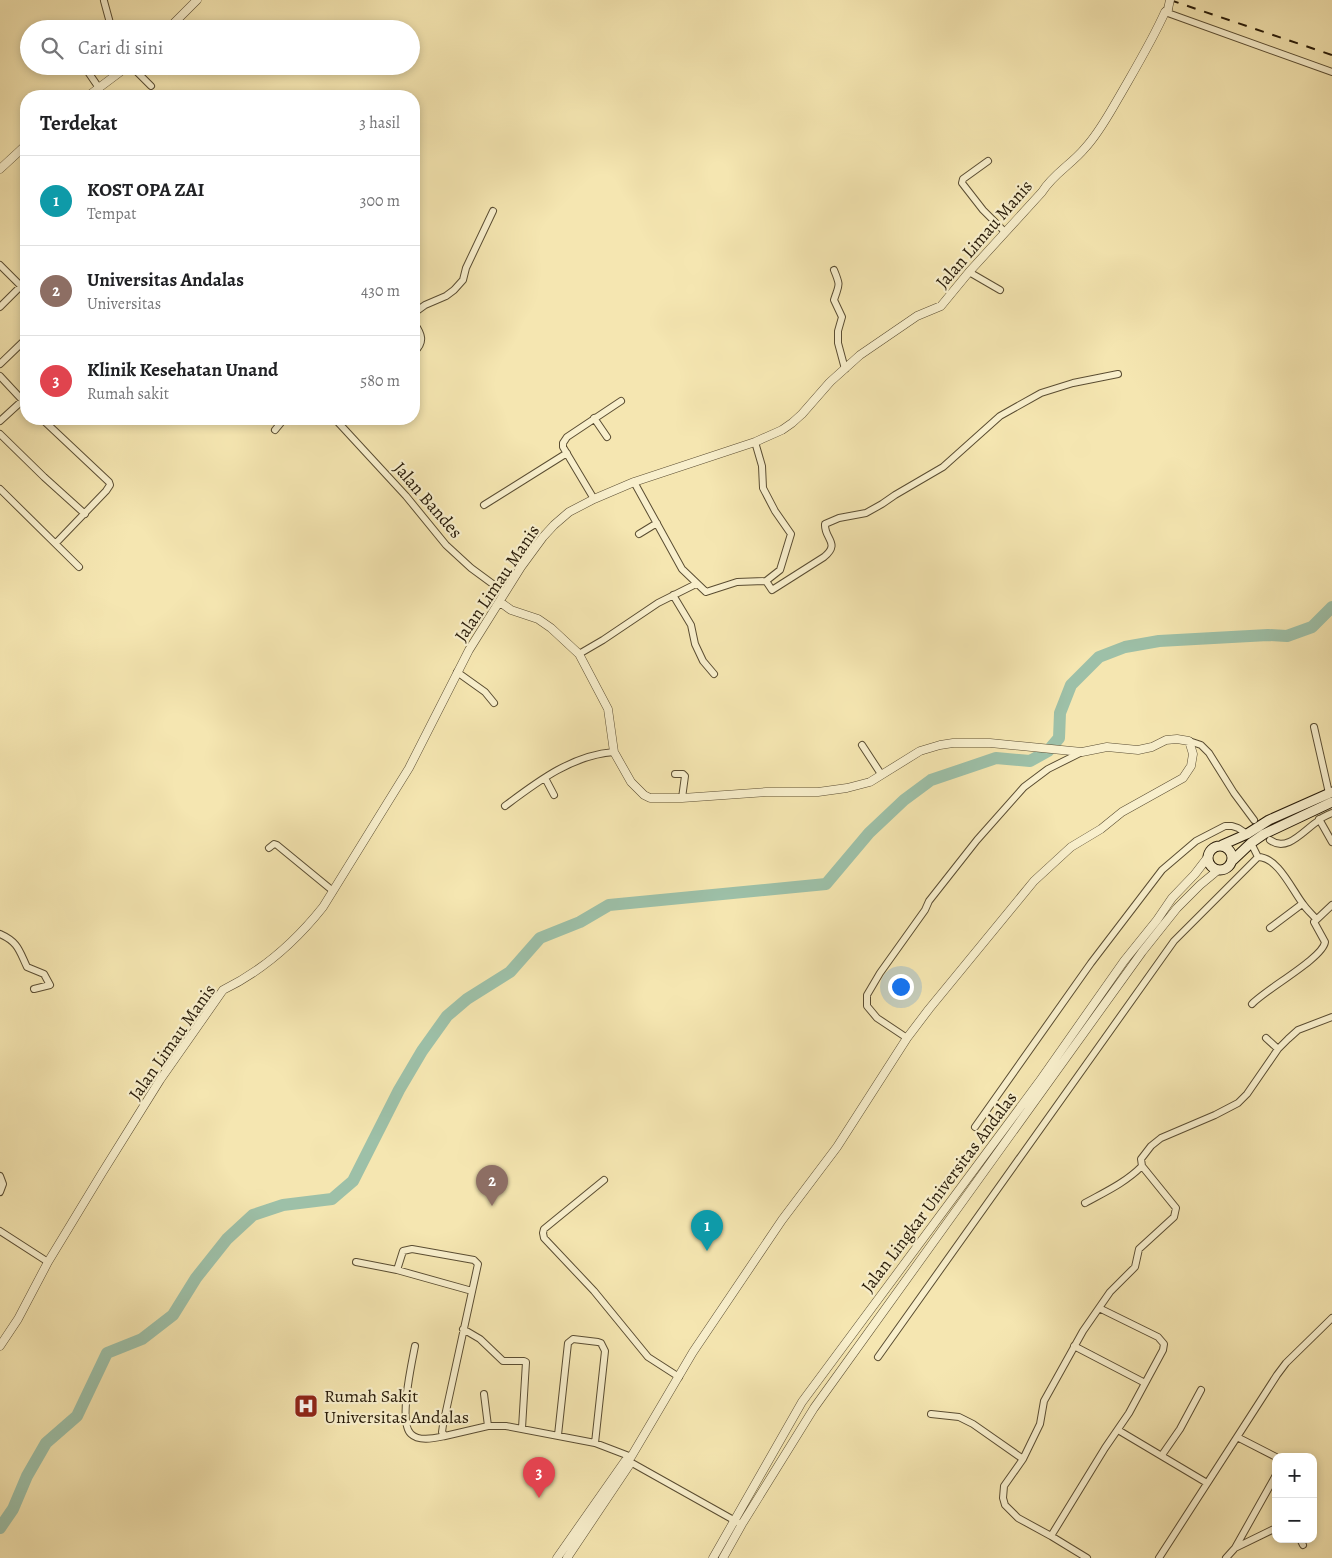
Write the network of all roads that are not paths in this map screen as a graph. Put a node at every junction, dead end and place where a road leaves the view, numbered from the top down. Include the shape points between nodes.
1 (198, 0) edge
2 (1170, 0) edge
3 (104, 1) edge
4 (1167, 11) junction
5 (109, 20) edge
6 (177, 20) edge
7 (1332, 72) edge
8 (90, 75) edge
9 (117, 75) edge
10 (140, 75) edge
11 (152, 86) dead end
12 (99, 88) junction
13 (96, 90) edge
14 (20, 151) edge
15 (988, 161) dead end
16 (0, 169) edge
17 (493, 211) dead end
18 (1005, 232) junction
19 (0, 265) edge
20 (834, 270) dead end
21 (969, 272) junction
22 (20, 285) edge
23 (20, 287) edge
24 (1000, 290) dead end
25 (0, 307) edge
26 (420, 309) edge
27 (20, 347) edge
28 (0, 364) edge
29 (844, 369) junction
30 (1118, 374) dead end
31 (0, 376) edge
32 (20, 397) edge
33 (620, 401) dead end
34 (20, 406) edge
35 (594, 418) junction
36 (0, 421) edge
37 (48, 425) edge
38 (279, 425) edge
39 (341, 425) edge
40 (275, 430) dead end
41 (0, 434) edge
42 (606, 437) dead end
43 (755, 442) junction
44 (567, 453) junction
45 (634, 482) junction
46 (0, 489) edge
47 (594, 499) junction
48 (484, 505) dead end
49 (85, 514) junction
50 (657, 523) junction
51 (639, 534) dead end
52 (56, 543) junction
53 (79, 568) dead end
54 (766, 581) junction
55 (696, 584) junction
56 (505, 593) junction
57 (672, 595) junction
58 (500, 602) junction
59 (579, 654) junction
60 (457, 672) junction
61 (714, 674) dead end
62 (494, 703) dead end
63 (1314, 727) dead end
64 (1189, 741) junction
65 (862, 745) dead end
66 (614, 750) junction
67 (1082, 752) junction
68 (675, 774) dead end
69 (882, 774) junction
70 (545, 778) junction
71 (1331, 792) edge
72 (554, 795) dead end
73 (682, 798) junction
74 (1332, 802) edge
75 (505, 806) dead end
76 (1332, 813) edge
77 (1254, 820) dead end
78 (1319, 820) junction
79 (1249, 838) junction
80 (1270, 840) dead end
81 (1332, 842) edge
82 (1222, 846) junction
83 (268, 848) dead end
84 (1208, 857) junction
85 (1258, 857) junction
86 (1233, 860) junction
87 (1218, 870) junction
88 (333, 891) junction
89 (1302, 904) junction
90 (1332, 906) edge
91 (1316, 919) junction
92 (1270, 928) dead end
93 (0, 934) edge
94 (34, 989) dead end
95 (1252, 1004) dead end
96 (1332, 1017) edge
97 (907, 1038) junction
98 (1266, 1038) dead end
99 (1278, 1049) junction
100 (976, 1127) dead end
101 (1142, 1166) junction
102 (0, 1176) edge
103 (604, 1180) dead end
104 (0, 1192) edge
105 (1085, 1203) dead end
106 (0, 1231) edge
107 (48, 1262) junction
108 (356, 1262) dead end
109 (397, 1270) junction
110 (472, 1291) junction
111 (1099, 1308) junction
112 (1332, 1318) edge
113 (463, 1328) junction
114 (0, 1346) edge
115 (415, 1346) dead end
116 (1074, 1346) junction
117 (878, 1357) dead end
118 (679, 1377) junction
119 (1145, 1383) junction
120 (1201, 1390) dead end
121 (484, 1394) dead end
122 (931, 1414) dead end
123 (488, 1426) junction
124 (522, 1428) junction
125 (1118, 1430) junction
126 (558, 1435) junction
127 (445, 1436) junction
128 (1238, 1437) junction
129 (595, 1442) junction
130 (1162, 1455) junction
131 (1272, 1455) edge
132 (1023, 1459) junction
133 (630, 1460) junction
134 (1208, 1483) junction
135 (1272, 1483) edge
136 (738, 1522) junction
137 (1272, 1530) edge
138 (1051, 1536) junction
139 (1235, 1548) junction
140 (557, 1558) edge
141 (567, 1558) edge
142 (713, 1558) edge
143 (723, 1558) edge
144 (1087, 1558) edge
145 (1159, 1558) edge
146 (1226, 1558) edge

1 - 6 street
2 - 4 street, Jalan Limau Manis, bridge
3 - 5 street
4 - 7 street
4 - 18 street, Jalan Limau Manis via 1090,142
8 - 12 street
9 - 12 street
10 - 11 street
12 - 13 street
14 - 16 street
15 - 18 street via 962,183
17 - 26 street via 463,280 446,296
18 - 21 street, Jalan Limau Manis
19 - 22 street
20 - 29 street via 839,282 834,300 842,317 838,343
21 - 24 street
21 - 29 street, Jalan Limau Manis via 941,306 917,316
23 - 25 street
27 - 28 street
29 - 43 street, Jalan Limau Manis via 792,423
30 - 54 street via 1041,393 1000,416 943,467 866,513 825,524 832,547 824,556 772,590
31 - 32 street
33 - 35 street
34 - 36 street
35 - 42 street
35 - 44 street via 564,440 563,447
37 - 49 street via 109,482 110,487
38 - 40 street
39 - 56 street, Jalan Bandes via 446,545 470,568
41 - 49 street
43 - 45 street, Jalan Limau Manis
43 - 54 street via 762,466 763,488 791,534 780,570
44 - 47 street
44 - 48 street
45 - 47 street, Jalan Limau Manis
45 - 50 street
46 - 52 street
47 - 56 street, Jalan Limau Manis via 569,512 548,531
49 - 52 street
50 - 51 street
50 - 55 street via 682,569
52 - 53 street
54 - 55 street via 737,582 706,592
55 - 57 street
56 - 58 street, Jalan Limau Manis
57 - 59 street
57 - 61 street via 691,625 703,661
58 - 59 street via 511,610 538,619
58 - 60 street, Jalan Limau Manis
59 - 66 street via 608,709
60 - 62 street via 485,692
60 - 88 street, Jalan Limau Manis via 409,768
63 - 71 street
64 - 67 street via 1166,740 1138,750 1107,747
64 - 77 street via 1201,745 1209,753
64 - 97 street via 1193,754 1191,766 1183,778 1122,812 1102,829 1071,847 1034,881
65 - 69 street
66 - 70 street via 588,756
66 - 73 street via 631,782 644,795 650,798
67 - 69 street via 990,742 954,743 920,751
67 - 97 street via 1048,769 1024,787 934,892 880,973 867,995 867,1006 877,1018
68 - 73 street via 684,774
69 - 73 street via 863,785 818,792
70 - 72 street
70 - 75 street
71 - 79 main road via 1269,820
74 - 79 main road
76 - 78 street
78 - 80 street via 1290,842 1275,844
78 - 81 street
79 - 82 main road
79 - 85 street
79 - 86 main road
79 - 100 street via 1238,828 1225,826 1196,841 1162,870 1091,963
82 - 84 main road via 1214,847
82 - 86 main road via 1231,851
83 - 88 street via 277,845
84 - 87 main road via 1212,867
84 - 136 street, Jalan Lingkar Universitas Andalas via 1124,961 1039,1082 802,1402
85 - 89 street via 1269,860 1277,868
85 - 117 street via 1174,941
86 - 87 main road via 1228,868
87 - 136 street, Jalan Lingkar Universitas Andalas via 1177,908 1142,952 814,1408
88 - 107 street, Jalan Limau Manis via 311,923 287,947 238,983 223,990 160,1080
89 - 91 street
89 - 92 street
90 - 91 street
91 - 95 street via 1315,926 1325,942 1322,950
93 - 94 street via 13,940 27,967 44,974 50,985
96 - 99 street via 1298,1030
97 - 118 street
98 - 99 street
99 - 101 street via 1238,1103 1161,1138 1141,1159
101 - 105 street via 1133,1176
101 - 111 street via 1176,1208 1176,1214 1139,1249 1135,1267
102 - 104 street via 3,1184
103 - 118 street via 544,1229 544,1238 594,1291 648,1358
106 - 107 street
107 - 114 street, Jalan Limau Manis
108 - 109 street
109 - 110 street
109 - 110 street via 401,1256 412,1249 474,1260 478,1267
110 - 113 street
111 - 116 street
111 - 119 street via 1162,1341 1163,1350
112 - 128 street via 1286,1363
113 - 124 street via 504,1362 526,1362
113 - 127 street via 443,1425
115 - 127 street via 407,1394 406,1425 413,1436 430,1439
116 - 119 street
116 - 132 street via 1044,1401 1040,1424
118 - 133 street
119 - 125 street
120 - 130 street
121 - 123 street
122 - 132 street via 959,1417
123 - 124 street
123 - 127 street
124 - 126 street
125 - 130 street
125 - 138 street
126 - 129 street
126 - 129 street via 568,1343 573,1338 598,1342 605,1351
128 - 131 street
128 - 134 street
129 - 133 street
130 - 134 street
132 - 138 street via 1004,1486 1005,1505 1018,1518
133 - 136 street
133 - 140 street
133 - 141 street
134 - 145 street
135 - 139 street
136 - 142 street, Jalan Lingkar Universitas Andalas
136 - 143 street, Jalan Lingkar Universitas Andalas
137 - 139 street
138 - 144 street
139 - 146 street

